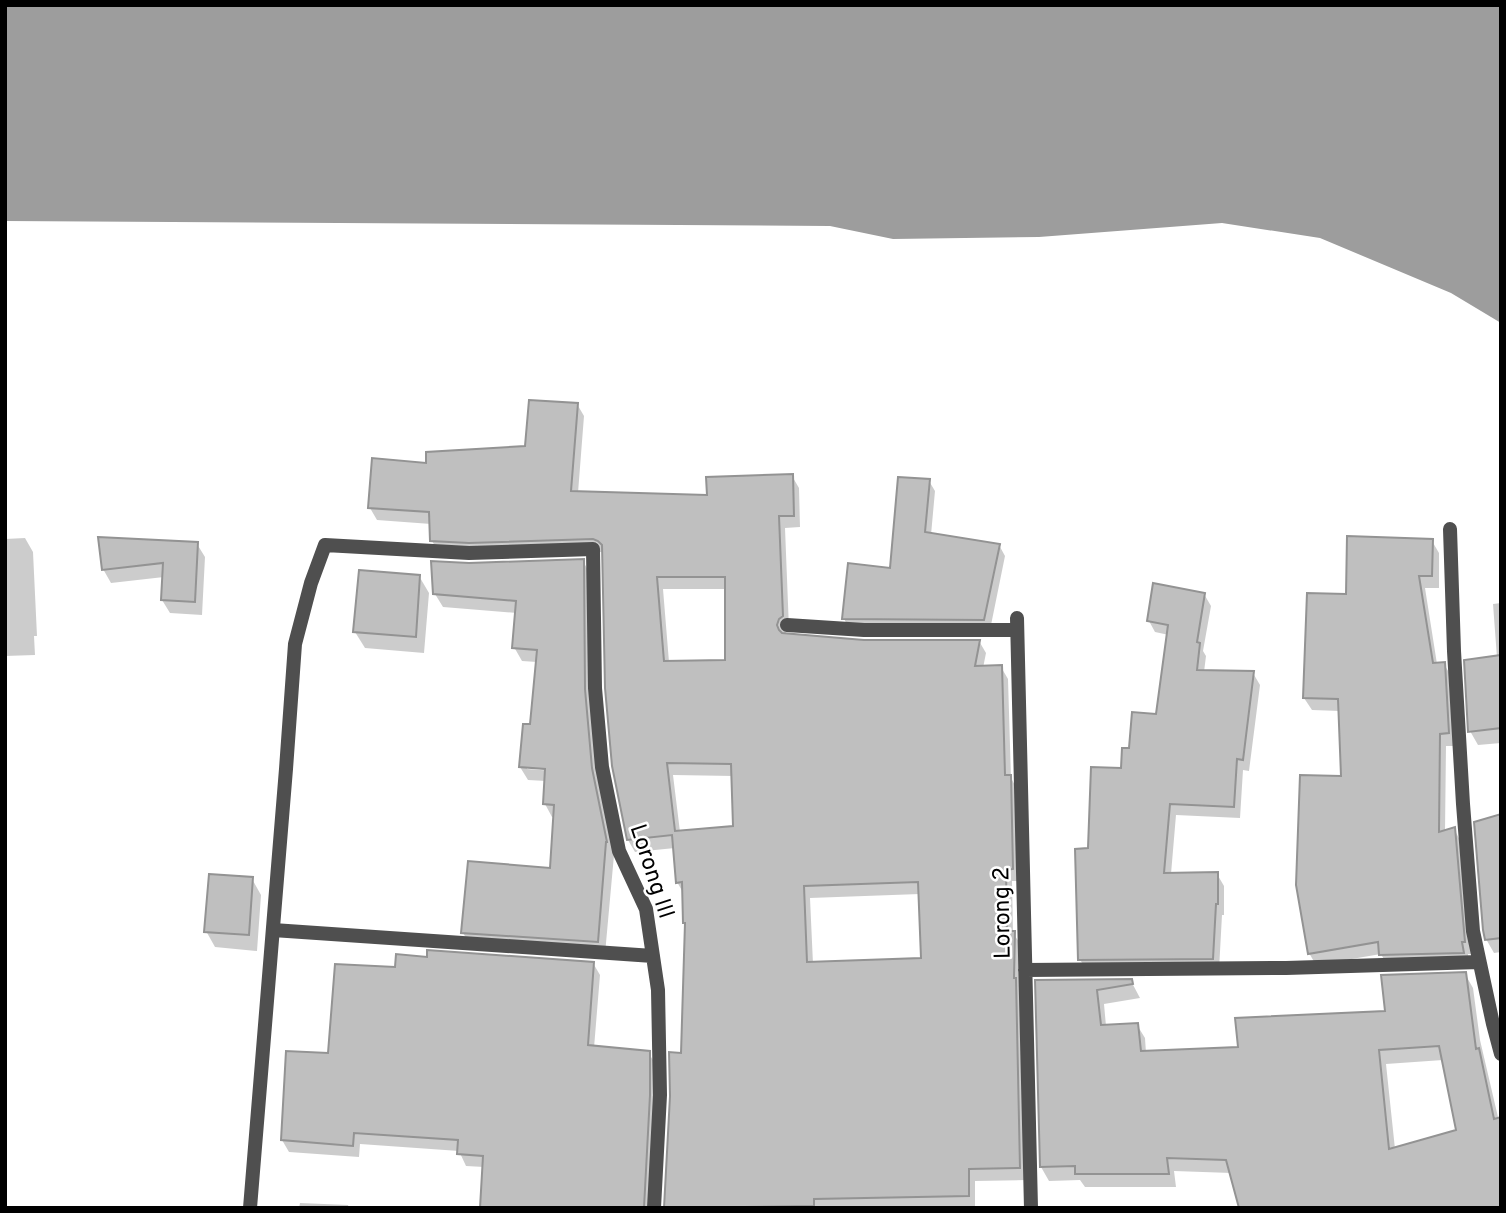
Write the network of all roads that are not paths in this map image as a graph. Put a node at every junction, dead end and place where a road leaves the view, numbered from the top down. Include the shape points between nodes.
1 (1450, 529) dead end
2 (787, 625) dead end
3 (273, 930) junction
4 (653, 956) junction
5 (1479, 962) junction
6 (1025, 970) junction
7 (1501, 1054) edge
8 (250, 1208) edge
9 (654, 1208) edge
10 (1031, 1208) edge

1 - 5 street via 1463,804
2 - 6 street, Lorong 2 via 864,630 1017,624
3 - 4 street
3 - 4 street, Lorong III via 295,644 325,545 469,553 593,549 595,688 602,767 619,851 646,909
3 - 8 street
4 - 9 street, Lorong III via 660,1095
5 - 6 street
5 - 7 street
6 - 10 street, Lorong 2

